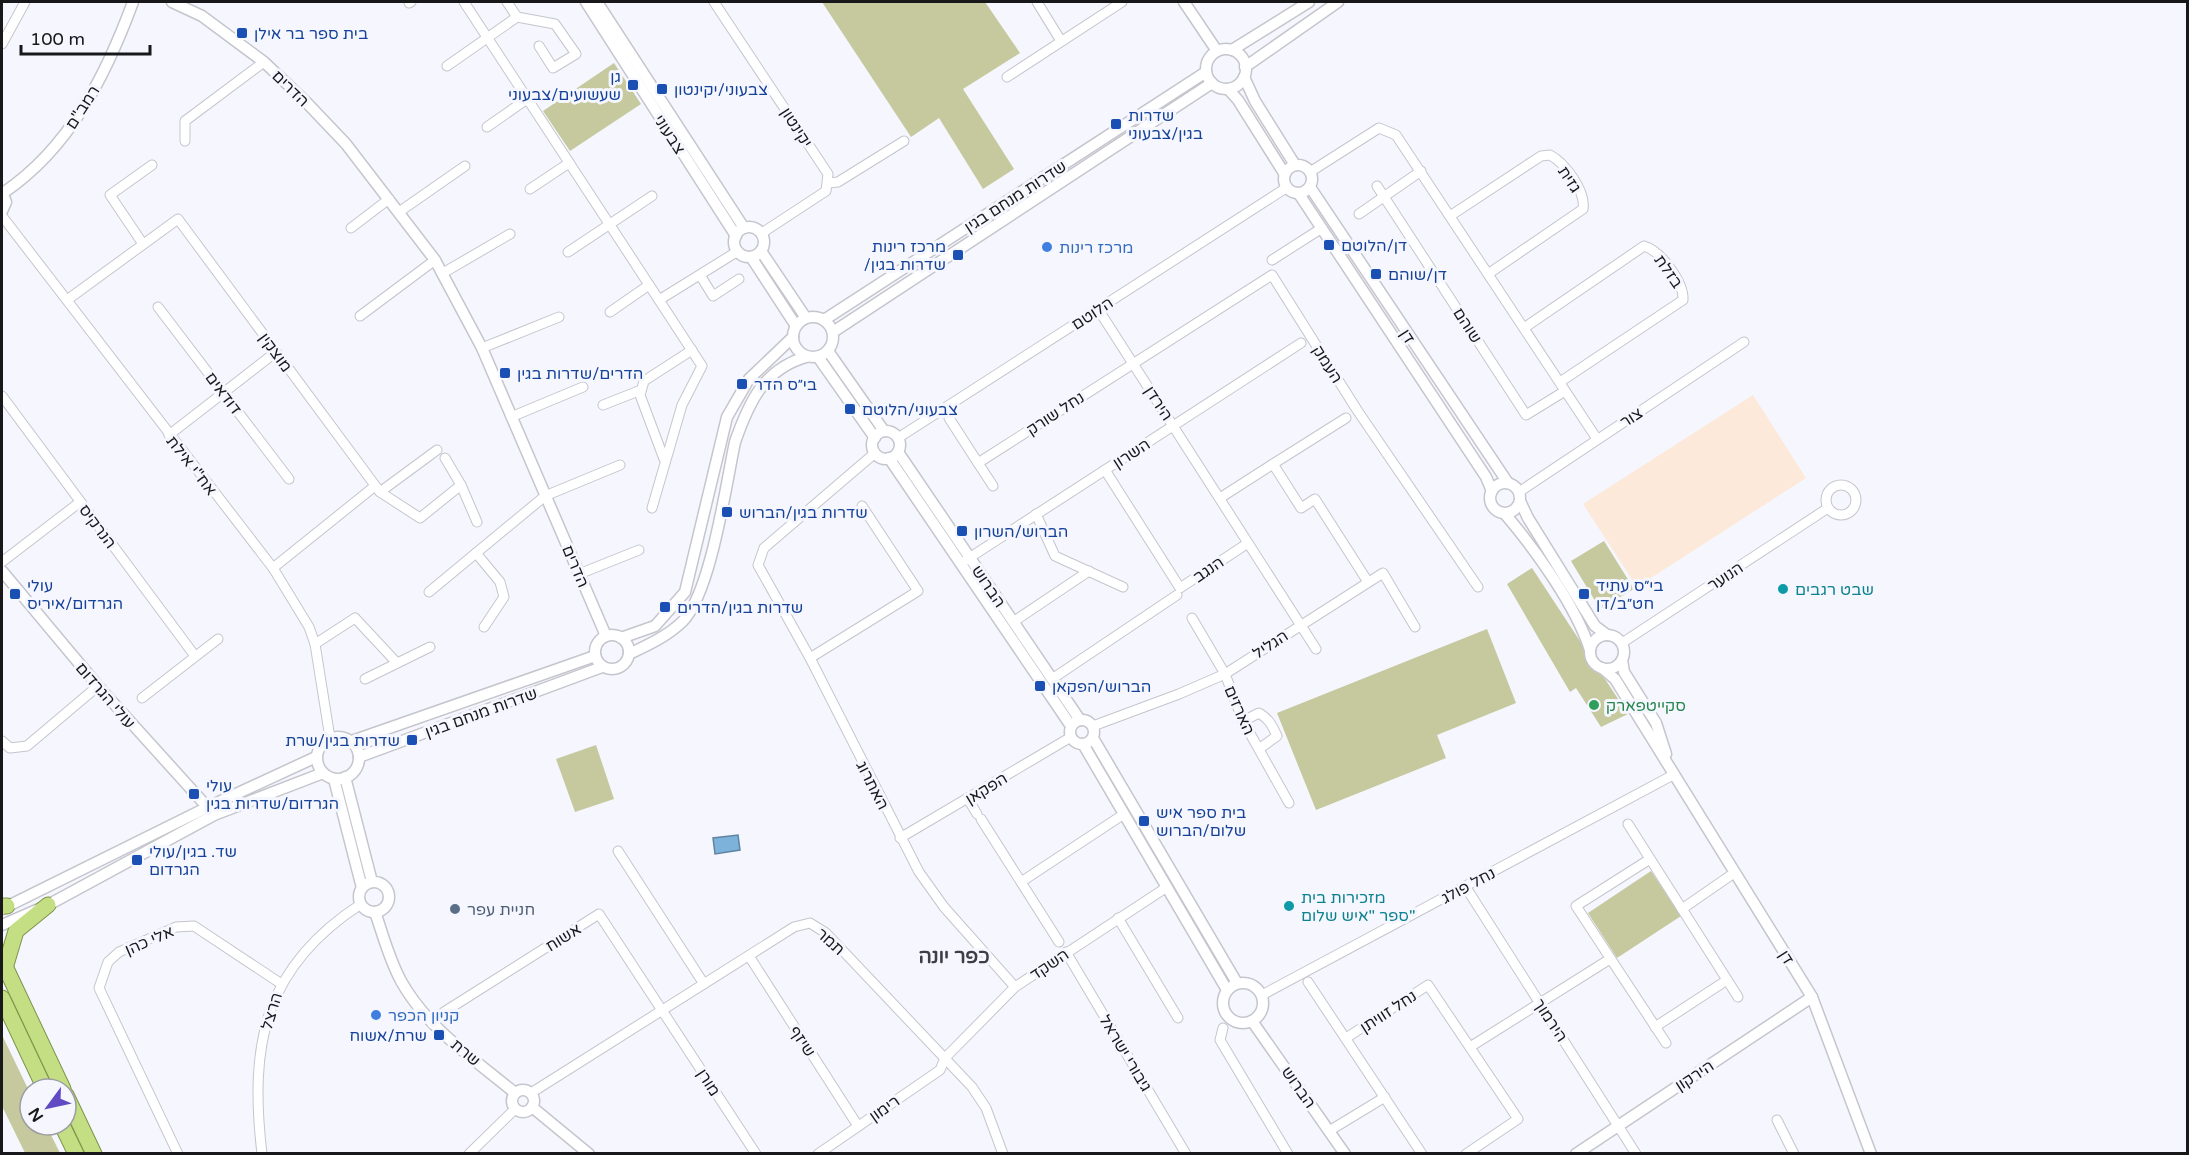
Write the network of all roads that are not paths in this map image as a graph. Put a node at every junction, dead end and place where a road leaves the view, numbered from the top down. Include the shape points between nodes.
1 (25, 2) edge
2 (133, 2) edge
3 (172, 2) edge
4 (464, 2) edge
5 (507, 2) edge
6 (586, 2) edge
7 (597, 2) edge
8 (714, 2) edge
9 (1037, 2) edge
10 (1122, 2) edge
11 (1184, 2) edge
12 (1309, 2) edge
13 (1338, 2) edge
14 (517, 17) junction
15 (487, 38) junction
16 (1062, 41) junction
17 (2, 44) edge
18 (539, 46) dead end
19 (1217, 51) junction
20 (1232, 51) junction
21 (264, 62) junction
22 (447, 66) dead end
23 (1206, 72) junction
24 (1245, 72) junction
25 (1007, 77) dead end
26 (1212, 83) junction
27 (1228, 89) junction
28 (527, 99) junction
29 (488, 127) dead end
30 (185, 141) dead end
31 (904, 141) dead end
32 (569, 162) junction
33 (152, 165) dead end
34 (1295, 165) junction
35 (465, 166) dead end
36 (1421, 171) junction
37 (1310, 172) junction
38 (1284, 173) junction
39 (829, 183) junction
40 (1377, 186) dead end
41 (1310, 187) junction
42 (1286, 188) junction
43 (530, 189) dead end
44 (2, 192) edge
45 (1299, 194) junction
46 (652, 196) dead end
47 (1384, 197) junction
48 (389, 199) junction
49 (2, 213) edge
50 (399, 213) junction
51 (1359, 214) dead end
52 (1450, 216) junction
53 (608, 224) junction
54 (351, 228) dead end
55 (1322, 228) junction
56 (740, 232) junction
57 (762, 233) junction
58 (510, 234) dead end
59 (143, 244) junction
60 (738, 251) junction
61 (568, 252) dead end
62 (756, 254) junction
63 (435, 260) junction
64 (1272, 260) dead end
65 (443, 273) junction
66 (1488, 274) junction
67 (700, 275) junction
68 (739, 279) dead end
69 (649, 285) junction
70 (67, 300) junction
71 (659, 300) junction
72 (158, 307) dead end
73 (1098, 309) junction
74 (610, 312) dead end
75 (360, 316) dead end
76 (560, 317) dead end
77 (806, 318) junction
78 (824, 320) junction
79 (1524, 328) junction
80 (794, 331) junction
81 (832, 332) junction
82 (1744, 342) dead end
83 (1301, 343) dead end
84 (482, 348) junction
85 (692, 350) junction
86 (828, 351) junction
87 (276, 352) junction
88 (812, 357) junction
89 (1133, 363) junction
90 (1562, 386) junction
91 (583, 387) dead end
92 (641, 390) junction
93 (224, 393) junction
94 (2, 396) edge
95 (603, 405) dead end
96 (511, 417) junction
97 (949, 418) dead end
98 (1346, 418) dead end
99 (1173, 426) junction
100 (169, 435) junction
101 (879, 435) junction
102 (898, 438) junction
103 (1597, 439) junction
104 (437, 450) dead end
105 (875, 453) junction
106 (894, 455) junction
107 (445, 458) dead end
108 (664, 459) junction
109 (978, 463) junction
110 (1273, 464) junction
111 (620, 465) dead end
112 (1105, 470) junction
113 (289, 479) dead end
114 (1508, 483) junction
115 (461, 485) junction
116 (993, 486) dead end
117 (377, 489) junction
118 (1492, 490) junction
119 (545, 496) junction
120 (1520, 497) junction
121 (1220, 498) junction
122 (80, 502) junction
123 (862, 506) dead end
124 (652, 508) dead end
125 (1828, 508) dead end
126 (1036, 514) junction
127 (1505, 514) junction
128 (477, 522) dead end
129 (1248, 543) junction
130 (639, 550) dead end
131 (476, 553) junction
132 (965, 560) junction
133 (2, 562) edge
134 (273, 568) junction
135 (2, 571) edge
136 (1089, 571) junction
137 (579, 574) junction
138 (1368, 582) junction
139 (1123, 587) dead end
140 (1478, 587) dead end
141 (429, 592) dead end
142 (1177, 595) dead end
143 (1192, 618) dead end
144 (1013, 622) junction
145 (1301, 624) junction
146 (484, 627) dead end
147 (1415, 627) dead end
148 (1607, 634) junction
149 (606, 636) junction
150 (621, 638) junction
151 (218, 639) dead end
152 (1622, 643) junction
153 (315, 644) junction
154 (430, 647) dead end
155 (1316, 648) dead end
156 (1590, 650) junction
157 (629, 654) junction
158 (195, 656) junction
159 (595, 656) junction
160 (810, 658) junction
161 (1622, 660) junction
162 (397, 663) junction
163 (602, 667) junction
164 (1602, 668) junction
165 (1225, 674) junction
166 (365, 680) dead end
167 (1052, 680) junction
168 (98, 686) junction
169 (142, 699) dead end
170 (1243, 721) junction
171 (1093, 726) junction
172 (1074, 728) junction
173 (330, 738) junction
174 (2, 741) edge
175 (352, 741) junction
176 (1088, 741) junction
177 (1258, 748) junction
178 (316, 757) junction
179 (359, 757) junction
180 (323, 773) junction
181 (1673, 775) junction
182 (340, 778) junction
183 (968, 799) junction
184 (1289, 803) dead end
185 (211, 811) junction
186 (1124, 814) junction
187 (1628, 824) dead end
188 (900, 838) junction
189 (618, 851) dead end
190 (1650, 859) junction
191 (1734, 873) junction
192 (1021, 882) junction
193 (367, 885) junction
194 (1465, 886) junction
195 (1167, 887) junction
196 (361, 904) junction
197 (48, 905) junction
198 (4, 907) edge
199 (1682, 909) junction
200 (375, 912) junction
201 (1118, 918) junction
202 (2, 925) edge
203 (1059, 942) dead end
204 (1066, 952) junction
205 (748, 956) junction
206 (1610, 959) junction
207 (4, 964) edge
208 (1727, 980) junction
209 (1308, 982) dead end
210 (280, 983) junction
211 (1237, 983) junction
212 (704, 984) junction
213 (1015, 987) junction
214 (1227, 990) junction
215 (1262, 995) junction
216 (1738, 997) dead end
217 (1812, 997) junction
218 (2, 998) edge
219 (1539, 1002) junction
220 (662, 1010) junction
221 (1178, 1018) dead end
222 (1252, 1022) junction
223 (432, 1024) junction
224 (1655, 1027) junction
225 (1222, 1028) dead end
226 (1346, 1038) junction
227 (1666, 1043) dead end
228 (1470, 1047) junction
229 (945, 1058) junction
230 (39, 1077) edge
231 (57, 1077) edge
232 (515, 1093) junction
233 (531, 1093) junction
234 (1384, 1097) junction
235 (532, 1107) junction
236 (515, 1109) junction
237 (78, 1120) edge
238 (1777, 1120) dead end
239 (858, 1126) junction
240 (1618, 1126) junction
241 (1329, 1131) junction
242 (68, 1137) edge
243 (76, 1154) edge
244 (94, 1154) edge
245 (178, 1154) edge
246 (262, 1154) edge
247 (469, 1154) edge
248 (589, 1154) edge
249 (756, 1154) edge
250 (818, 1154) edge
251 (1003, 1154) edge
252 (1186, 1154) edge
253 (1288, 1154) edge
254 (1345, 1154) edge
255 (1422, 1154) edge
256 (1466, 1154) edge
257 (1576, 1154) edge
258 (1636, 1154) edge
259 (1794, 1154) edge
260 (1871, 1154) edge

1 - 17 street
2 - 44 street, רמב"ם via 93,94 39,165
3 - 21 street, הדרים via 202,16
4 - 15 street
5 - 14 street
6 - 56 street, צבעוני
7 - 56 street, צבעוני
8 - 39 street, יקינטון via 828,174
9 - 16 street
10 - 16 street
11 - 19 street
12 - 20 street
13 - 24 street
14 - 15 street
14 - 18 street via 555,24 576,54 553,68
15 - 22 street
15 - 28 street
16 - 25 street
19 - 20 street
19 - 23 street via 1208,60
20 - 24 street via 1241,57
21 - 30 street via 185,121
21 - 48 street, הדרים via 345,144
23 - 26 street
23 - 78 street, שדרות מנחם בגין
24 - 27 street via 1238,86
24 - 34 street via 1255,101
26 - 27 street
26 - 81 street, שדרות מנחם בגין
27 - 38 street
28 - 29 street
28 - 32 street
31 - 39 street via 838,182
32 - 43 street
32 - 53 street
33 - 59 street via 111,195
34 - 37 street
34 - 38 street
35 - 50 street
36 - 37 street via 1396,135 1379,128
36 - 47 street
36 - 52 street
37 - 41 street
38 - 42 street
39 - 57 street via 826,191
40 - 47 street, שוהם
41 - 45 street
41 - 114 street, דן
42 - 45 street
42 - 73 street, הלוטם
44 - 49 street via 6,202
45 - 55 street, דן
46 - 53 street
47 - 51 street
47 - 90 street, שוהם via 1526,415
48 - 50 street, הדרים
48 - 54 street
49 - 70 street, אח"י אילת
50 - 63 street, הדרים
52 - 66 street
52 - 66 street, גזית via 1541,156 1557,159 1578,188 1585,201 1583,209
53 - 61 street
53 - 69 street
55 - 64 street
55 - 118 street, דן
56 - 57 street via 754,228
56 - 60 street via 735,244
57 - 62 street via 764,242
58 - 65 street
59 - 70 street
59 - 87 street, מוצקין via 178,219
60 - 62 street
60 - 67 street
62 - 77 street
62 - 80 street
63 - 65 street, הדרים
63 - 75 street
65 - 84 street, הדרים
66 - 79 street
67 - 68 street via 713,296
67 - 71 street
69 - 71 street
69 - 74 street
70 - 100 street, אח"י אילת
71 - 85 street
72 - 93 street, דודאים
73 - 89 street, הירדן
73 - 102 street, הלוטם
76 - 84 street
77 - 78 street
77 - 80 street
78 - 81 street
79 - 90 street
79 - 90 street, בזלת via 1644,246 1663,259 1682,288 1683,300
80 - 88 street via 796,349
80 - 150 street via 749,379 727,417 685,592 655,626
81 - 86 street
82 - 103 street, צור
83 - 99 street, השרון
84 - 96 street, הדרים
85 - 92 street via 644,381
85 - 108 street via 702,366 682,405
86 - 88 street
86 - 101 street
87 - 93 street
87 - 117 street, מוצקין
88 - 101 street
88 - 157 street via 787,362 773,373 760,387 742,421 705,581 691,612 668,634
89 - 99 street, הירדן
89 - 109 street, נחל שורק
89 - 140 street, העמק via 1272,275 1357,411
90 - 103 street
91 - 96 street
92 - 95 street
92 - 108 street
93 - 100 street
93 - 113 street, דודאים
94 - 122 street, הנרקיס
96 - 119 street, הדרים
97 - 109 street
98 - 110 street
99 - 112 street, השרון
99 - 121 street, הירדן
100 - 134 street, אח"י אילת
101 - 102 street via 893,433
101 - 105 street via 873,447
102 - 106 street
103 - 120 street, צור
104 - 117 street
105 - 106 street via 880,457
105 - 160 street, האתרוג via 764,548 758,566
106 - 132 street, הברוש
107 - 115 street
108 - 124 street
109 - 116 street
110 - 121 street
110 - 138 street via 1301,508 1315,499
111 - 119 street
112 - 126 street, השרון
112 - 129 street, הנגב via 1180,588
114 - 118 street
114 - 120 street
115 - 117 street via 420,518
115 - 128 street
117 - 134 street
118 - 127 street via 1492,506
119 - 131 street
119 - 137 street, הדרים
120 - 127 street via 1513,512
120 - 148 street via 1527,518 1595,626
121 - 129 street, הירדן
122 - 133 street
122 - 158 street, הנרקיס
123 - 160 street via 918,591
125 - 152 street, הנוער
126 - 132 street, השרון
126 - 136 street via 1055,556
127 - 156 street via 1578,620
129 - 145 street
130 - 137 street
131 - 141 street
131 - 146 street via 500,582 504,597
132 - 144 street, הברוש
132 - 172 street, הברוש
134 - 153 street, אח"י אילת
135 - 168 street, עולי הגרדום
136 - 139 street
136 - 144 street
137 - 149 street, הדרים
138 - 145 street, הגליל
138 - 147 street via 1383,573
142 - 167 street
143 - 165 street, הארזים
144 - 167 street, הברוש
145 - 155 street
145 - 165 street, הגליל
148 - 152 street
148 - 156 street via 1595,639
149 - 150 street
149 - 159 street via 597,644
150 - 157 street
151 - 158 street
152 - 161 street
153 - 162 street via 355,618
153 - 173 street, אח"י אילת
154 - 162 street
156 - 164 street via 1592,660
157 - 163 street via 626,663 617,669
158 - 169 street
159 - 163 street
159 - 175 street, שדרות מנחם בגין
160 - 188 street, האתרוג
161 - 164 street via 1613,668
161 - 181 street, דן via 1624,672 1656,723
162 - 166 street
163 - 179 street, שדרות מנחם בגין
164 - 181 street, דן via 1615,679
165 - 170 street, הארזים
165 - 171 street, הגליל
167 - 172 street, הברוש
168 - 174 street via 36,739 17,749
168 - 185 street, עולי הגרדום
170 - 177 street, הארזים
170 - 177 street via 1259,713 1268,718 1277,736
171 - 172 street via 1088,721
171 - 176 street
172 - 176 street via 1076,742
172 - 183 street, הפקאן
173 - 175 street via 338,736
173 - 178 street via 319,747
175 - 179 street
176 - 186 street
176 - 211 street
177 - 184 street, הארזים
178 - 180 street
178 - 185 street
179 - 182 street via 355,771
180 - 182 street
180 - 185 street
181 - 191 street, דן
181 - 194 street, נחל פולג
182 - 193 street
183 - 188 street, הפקאן
183 - 192 street
185 - 197 street
185 - 198 street
186 - 192 street
186 - 195 street
187 - 190 street
188 - 213 street, האתרוג via 944,907
189 - 212 street
190 - 199 street
190 - 206 street via 1576,906
191 - 199 street
191 - 217 street, דן
192 - 203 street
193 - 196 street via 359,896
193 - 200 street via 385,886 388,895 387,904
194 - 215 street, נחל פולג
194 - 219 street, הירמוך
195 - 201 street, השקד
195 - 214 street
196 - 200 street
196 - 210 street, הרצל via 330,924 306,947
197 - 202 street
197 - 207 highway via 16,931
199 - 208 street
200 - 223 street, שרת via 401,981
201 - 204 street, השקד
201 - 221 street
204 - 213 street, השקד
204 - 252 street, גיבורי ישראל
205 - 212 street, תמר
205 - 229 street, תמר via 794,927 818,927
205 - 239 street, שיזף
206 - 219 street
206 - 224 street
207 - 231 highway
208 - 216 street
208 - 224 street
209 - 226 street, נחל זוויתן
210 - 245 street, אלי כהן via 194,926 176,927 119,952 108,962 99,988
210 - 246 street, הרצל via 260,1053
211 - 214 street
211 - 215 street via 1254,986
212 - 220 street, תמר
213 - 229 street, השקד
214 - 222 street via 1222,1004 1227,1016 1239,1023
215 - 222 street via 1262,1012
217 - 240 street, הירקון
217 - 260 street, דן
218 - 230 highway
219 - 228 street
219 - 240 street, הירמוך
220 - 223 street, אשוח via 599,914 444,1012
220 - 233 street, תמר
220 - 249 street, מורן
222 - 241 street, הברוש
223 - 232 street, שרת
224 - 227 street
225 - 253 street via 1220,1040
226 - 228 street, נחל זוויתן via 1428,985
226 - 234 street, נחל זוויתן
228 - 256 street, נחל זוויתן via 1518,1119
229 - 239 street, רימון via 940,1070
229 - 251 street, תמר via 986,1108
232 - 233 street
232 - 236 street
233 - 235 street
234 - 241 street
234 - 255 street, נחל זוויתן
235 - 236 street via 522,1112
235 - 248 street
236 - 247 street
237 - 244 highway
238 - 259 street
239 - 250 street, רימון
240 - 257 street, הירקון
240 - 258 street, הירמוך
241 - 254 street, הברוש
242 - 243 highway

